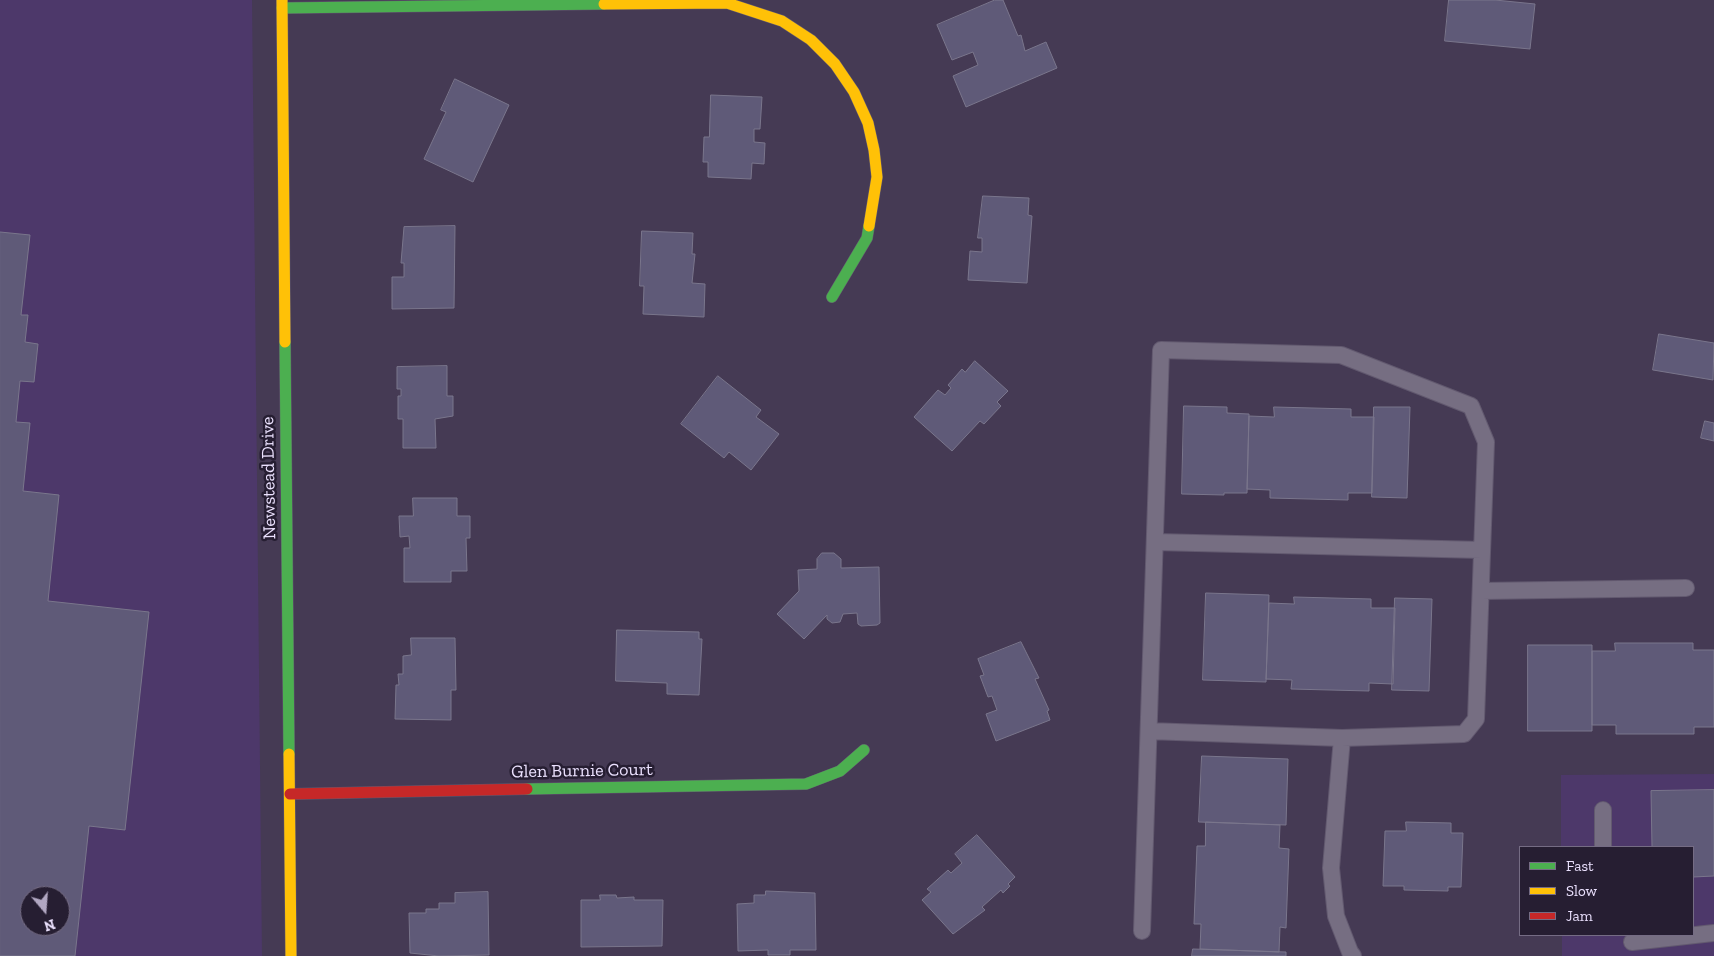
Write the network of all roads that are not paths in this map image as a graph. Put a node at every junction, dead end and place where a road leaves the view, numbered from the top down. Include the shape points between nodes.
1 (282, 4) edge
2 (832, 298) dead end
3 (1154, 542) junction
4 (1482, 550) junction
5 (1686, 588) dead end
6 (1481, 591) junction
7 (1148, 731) junction
8 (1342, 738) junction
9 (864, 750) dead end
10 (290, 794) junction
11 (1603, 810) dead end
12 (1603, 846) edge
13 (1142, 931) dead end
14 (1714, 933) edge
15 (1694, 934) edge
16 (1662, 936) edge
17 (1628, 938) edge
18 (292, 956) edge
19 (1353, 956) edge
20 (1642, 956) edge

1 - 2 street via 727,3 782,21 811,40 835,64 854,92 868,123 874,150 877,177 867,238
1 - 10 street, Newstead Drive
3 - 4 lane
3 - 4 lane via 1161,350 1341,355 1470,406 1486,442
3 - 7 lane
4 - 6 lane
5 - 6 lane
6 - 8 lane via 1476,719 1464,734
7 - 8 lane
7 - 13 lane
8 - 19 lane via 1332,868 1336,916
9 - 10 street, Glen Burnie Court via 840,771 806,784
10 - 18 street, Newstead Drive
11 - 12 lane
14 - 15 lane
16 - 17 lane
17 - 20 lane

